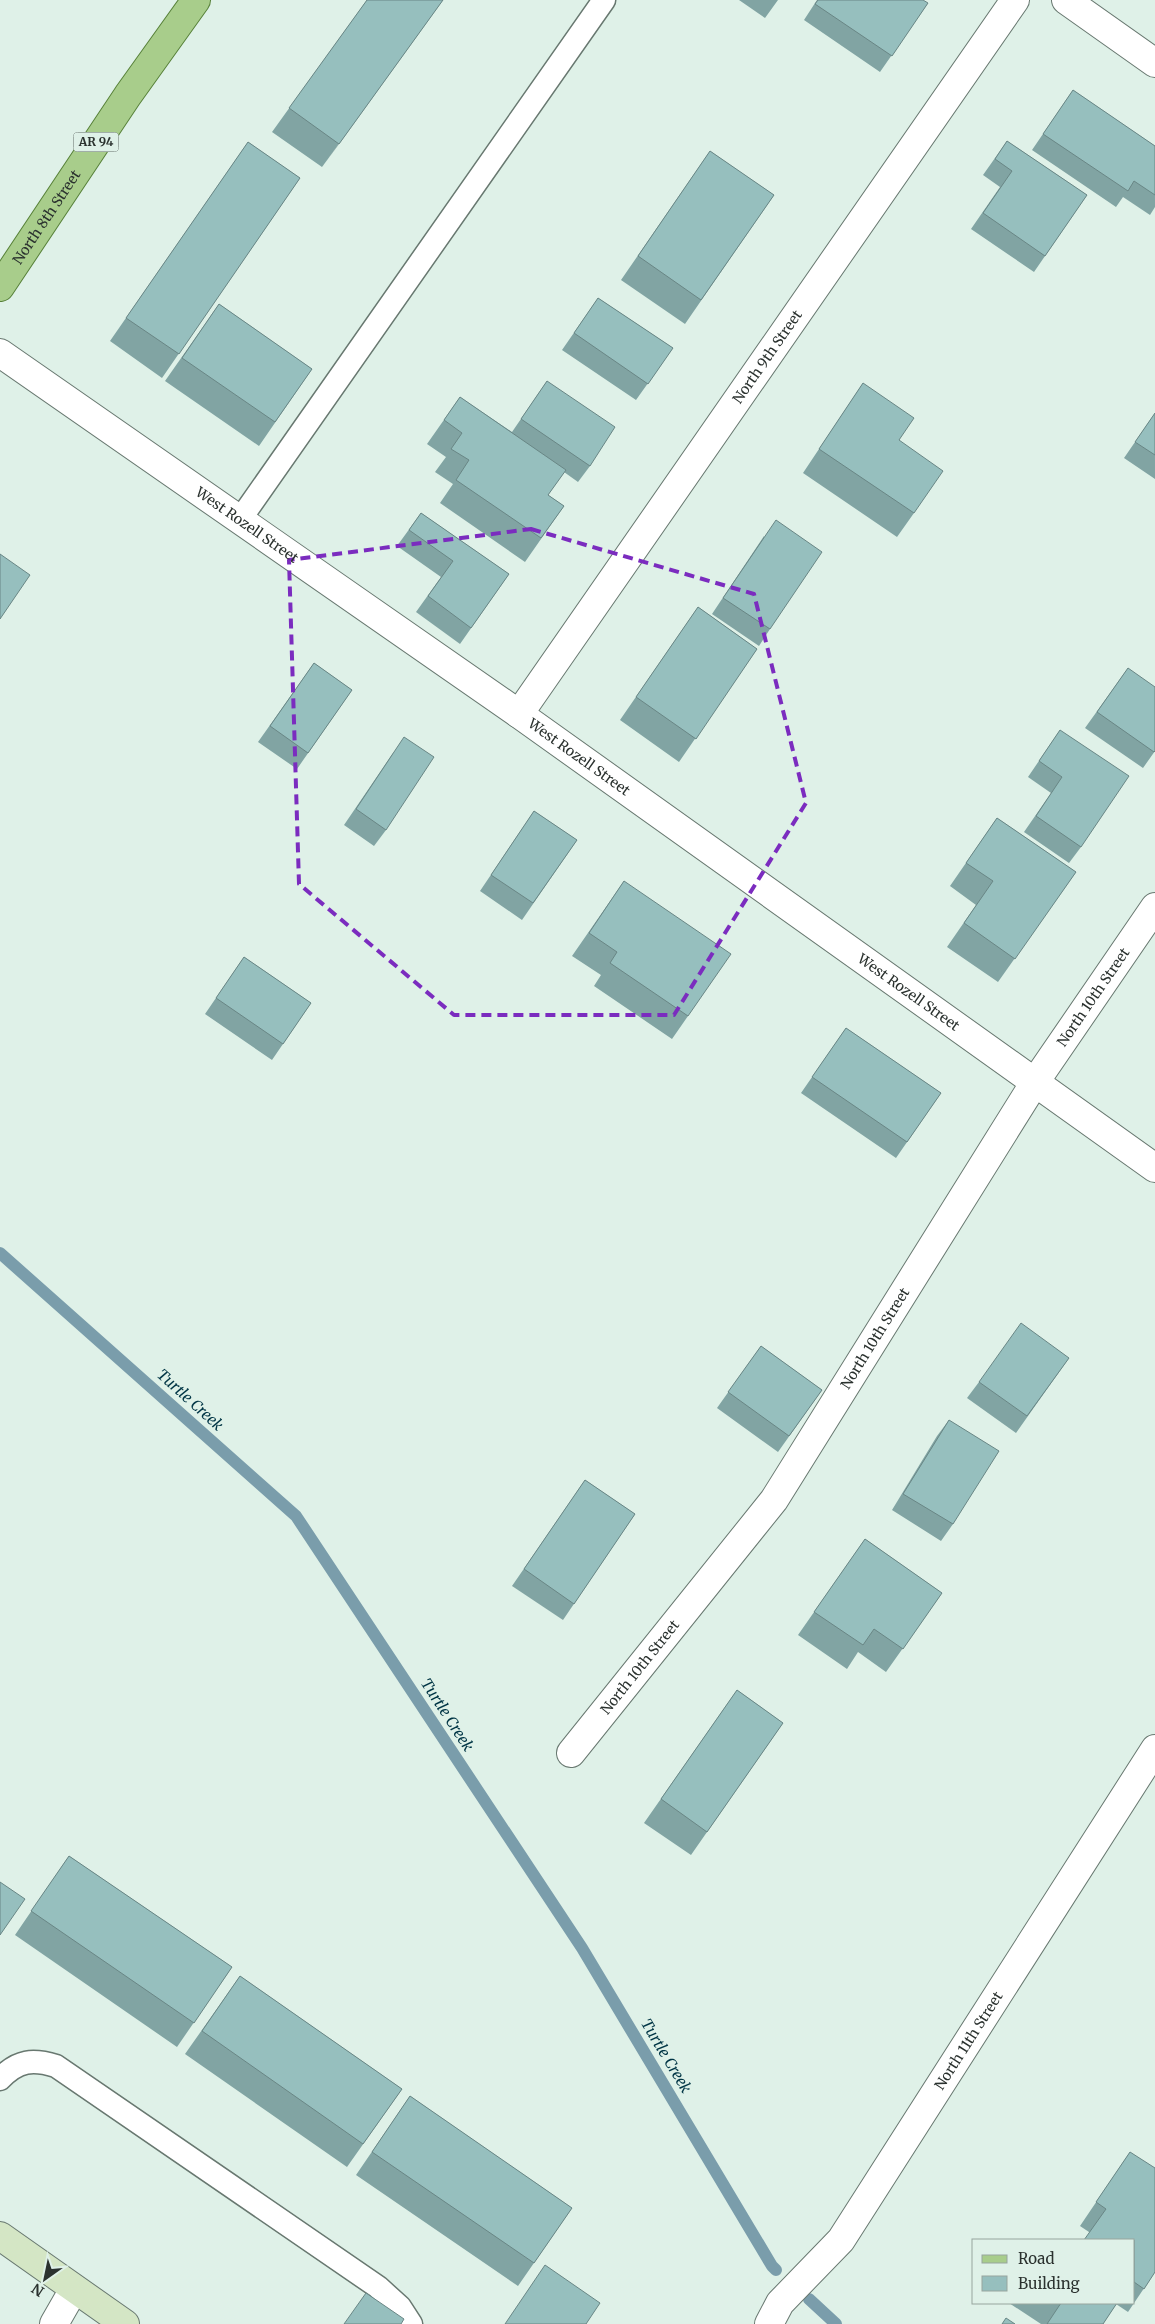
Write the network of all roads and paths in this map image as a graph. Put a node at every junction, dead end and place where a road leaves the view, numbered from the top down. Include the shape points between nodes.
1 (196, 0) edge
2 (604, 0) edge
3 (1015, 0) edge
4 (1066, 0) edge
5 (1155, 63) edge
6 (0, 287) edge
7 (0, 353) edge
8 (239, 521) junction
9 (519, 714) junction
10 (1155, 907) edge
11 (1035, 1082) junction
12 (1155, 1168) edge
13 (1155, 1749) edge
14 (572, 1753) dead end
15 (0, 2079) edge
16 (0, 2236) edge
17 (74, 2289) junction
18 (54, 2324) edge
19 (125, 2324) edge
20 (411, 2324) edge
21 (769, 2324) edge

1 - 6 main road, North 8th Street / AR 94 via 128,95
2 - 8 lane
3 - 9 street, North 9th Street
4 - 5 street
7 - 8 street, West Rozell Street
8 - 9 street, West Rozell Street
9 - 11 street, West Rozell Street
10 - 11 street, North 10th Street
11 - 12 street, West Rozell Street
11 - 14 street, North 10th Street via 774,1500
13 - 21 street, North 11th Street via 841,2240 780,2303
15 - 20 lane via 25,2062 37,2061 56,2066 378,2287 400,2307
16 - 17 main road
17 - 18 street
17 - 19 main road

